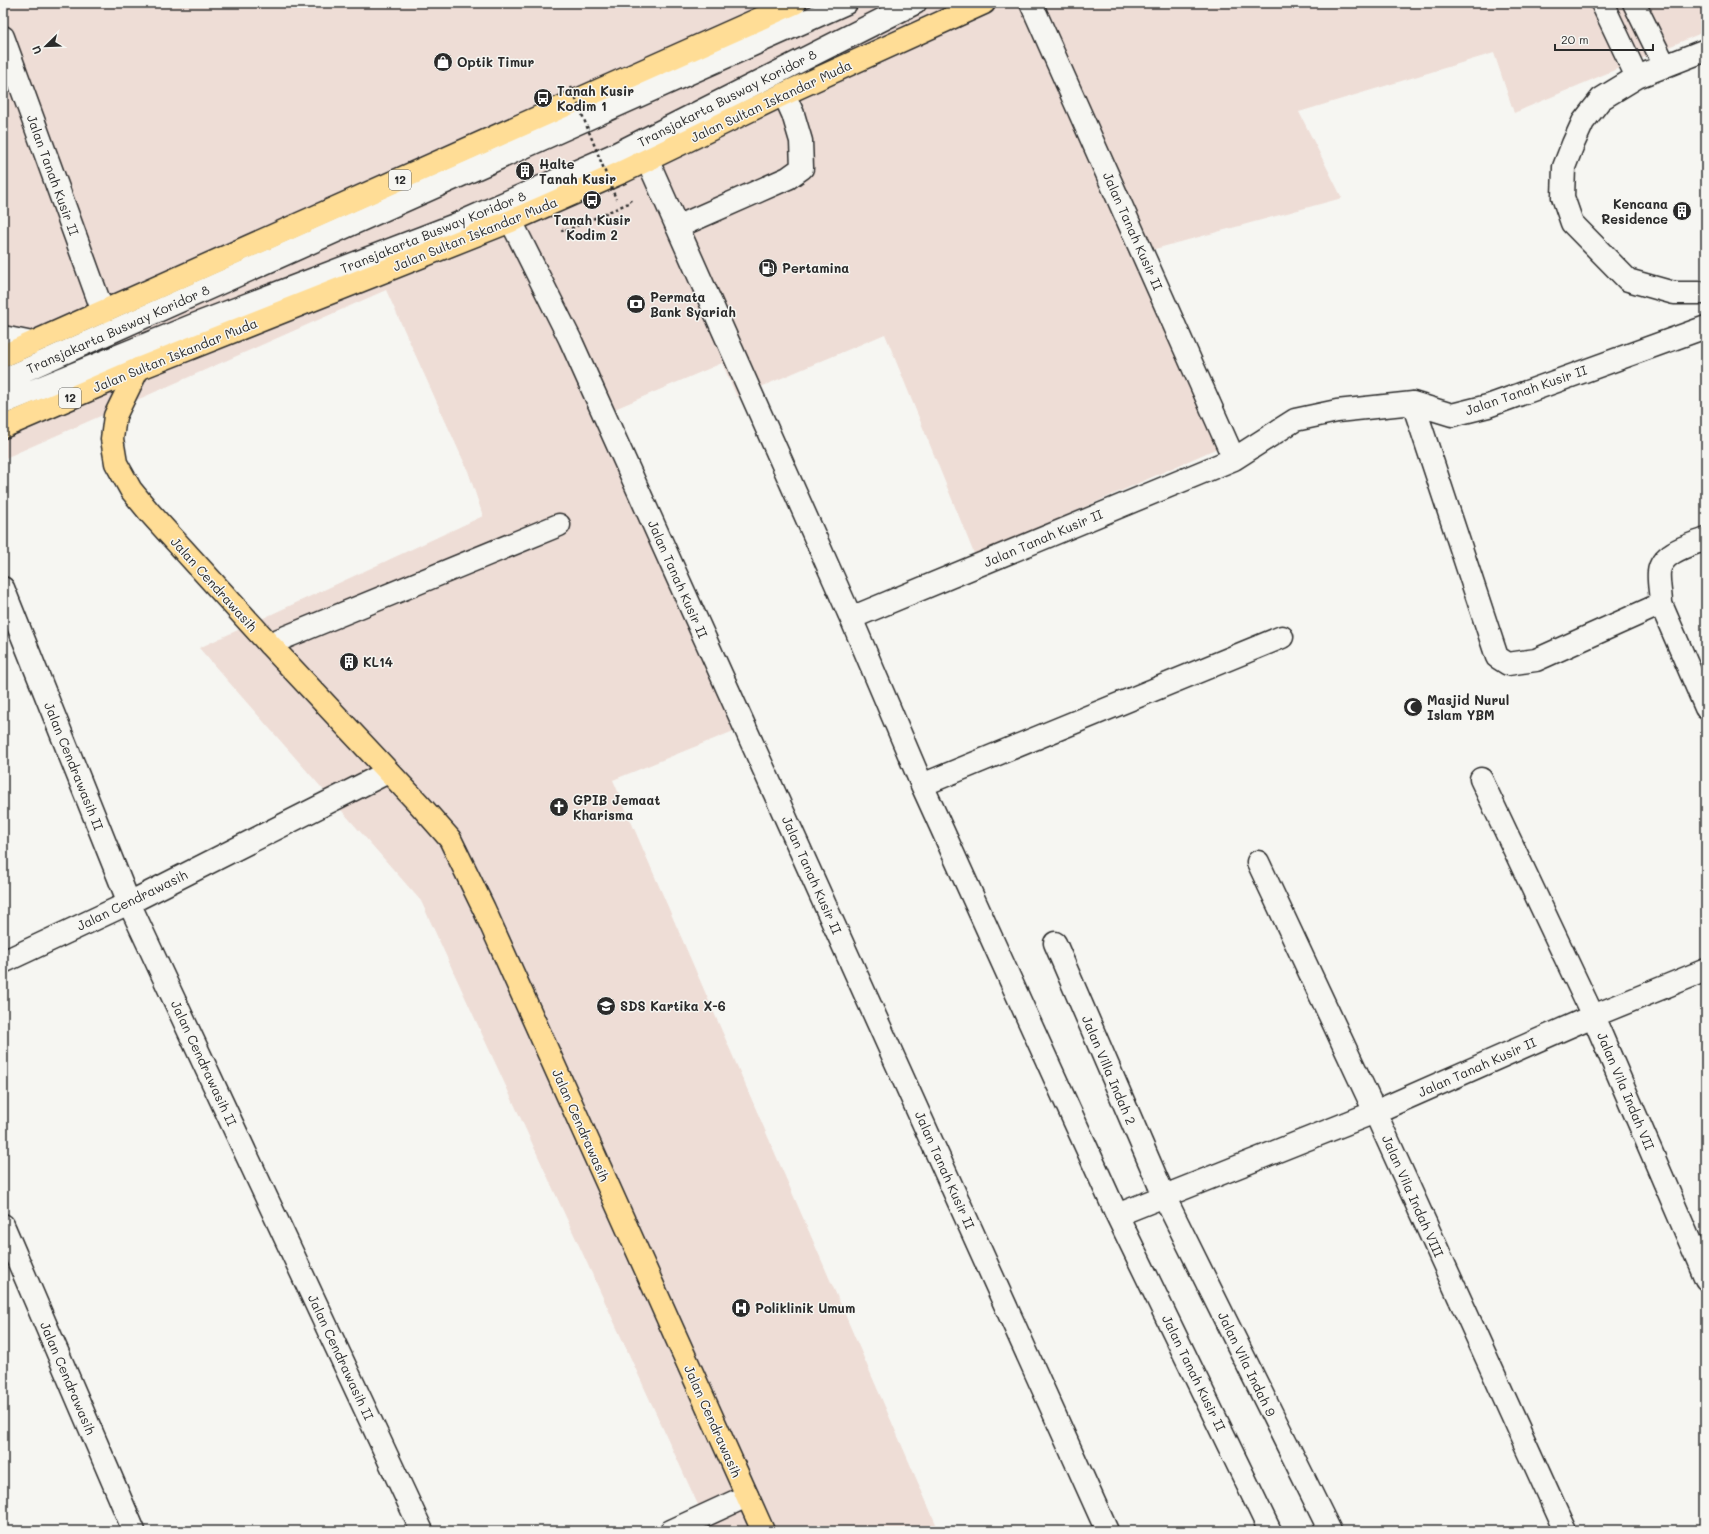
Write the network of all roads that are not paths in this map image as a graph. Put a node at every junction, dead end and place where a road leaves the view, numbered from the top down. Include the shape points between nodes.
1 (795, 3) edge
2 (846, 3) edge
3 (915, 3) edge
4 (984, 3) edge
5 (1031, 3) edge
6 (1602, 3) edge
7 (1634, 3) edge
8 (3, 37) edge
9 (1706, 50) edge
10 (1665, 66) junction
11 (1637, 77) junction
12 (784, 94) junction
13 (647, 159) junction
14 (511, 221) junction
15 (677, 227) junction
16 (1706, 293) edge
17 (104, 312) junction
18 (1706, 328) edge
19 (3, 337) edge
20 (32, 343) junction
21 (3, 356) edge
22 (138, 369) junction
23 (3, 380) edge
24 (3, 403) edge
25 (1413, 403) junction
26 (3, 427) edge
27 (1234, 459) junction
28 (559, 525) dead end
29 (1706, 539) edge
30 (3, 588) edge
31 (1662, 604) junction
32 (851, 618) junction
33 (1282, 638) dead end
34 (269, 644) junction
35 (1706, 708) edge
36 (388, 772) junction
37 (1480, 779) dead end
38 (922, 785) junction
39 (1258, 862) dead end
40 (129, 903) junction
41 (1055, 944) dead end
42 (3, 962) edge
43 (1706, 970) edge
44 (1593, 1016) junction
45 (1374, 1112) junction
46 (1164, 1196) junction
47 (1117, 1215) junction
48 (3, 1225) edge
49 (1706, 1279) edge
50 (747, 1496) junction
51 (134, 1531) edge
52 (422, 1531) edge
53 (671, 1531) edge
54 (763, 1531) edge
55 (1107, 1531) edge
56 (1270, 1531) edge
57 (1330, 1531) edge
58 (1565, 1531) edge

1 - 17 main road, 12
2 - 23 street, Transjakarta Busway Koridor 8
3 - 24 street, Transjakarta Busway Koridor 8 via 616,154 455,225 194,325
4 - 12 main road, Jalan Sultan Iskandar Muda / 12
5 - 27 street, Jalan Tanah Kusir II
6 - 11 street
7 - 10 street
8 - 17 street, Jalan Tanah Kusir II
9 - 10 street
10 - 11 street
11 - 16 street via 1601,100 1583,122 1573,144 1564,167 1564,197 1572,223 1628,280 1674,293
12 - 13 main road, Jalan Sultan Iskandar Muda / 12
12 - 15 street via 801,141 802,168 788,178
13 - 14 main road, Jalan Sultan Iskandar Muda / 12
13 - 15 street, Jalan Tanah Kusir II
14 - 22 main road, Jalan Sultan Iskandar Muda / 12
14 - 55 street, Jalan Tanah Kusir II via 579,360
15 - 32 street, Jalan Tanah Kusir II
17 - 20 main road, 12
18 - 25 street, Jalan Tanah Kusir II via 1488,406 1452,415
19 - 20 street
20 - 21 main road, 12
22 - 26 main road, Jalan Sultan Iskandar Muda / 12
22 - 34 main road, Jalan Cendrawasih via 115,416 112,439 116,463 150,513
25 - 27 street, Jalan Tanah Kusir II via 1337,410 1296,420
25 - 31 street via 1497,657 1508,664 1536,660
27 - 32 street, Jalan Tanah Kusir II
28 - 34 street
29 - 31 street via 1671,553 1665,558 1659,570
30 - 40 street, Jalan Cendrawasih II
31 - 35 street
32 - 38 street, Jalan Tanah Kusir II
33 - 38 street
34 - 36 main road, Jalan Cendrawasih
36 - 40 street, Jalan Cendrawasih
36 - 50 main road, Jalan Cendrawasih via 450,839
37 - 44 street
38 - 47 street, Jalan Tanah Kusir II
39 - 45 street, Jalan Vila Indah VIII
40 - 42 street, Jalan Cendrawasih
40 - 52 street, Jalan Cendrawasih II
41 - 46 street, Jalan Villa Indah 2
43 - 44 street, Jalan Vila Indah VII
44 - 45 street, Jalan Tanah Kusir II
44 - 49 street, Jalan Vila Indah VII
45 - 46 street, Jalan Tanah Kusir II
45 - 58 street, Jalan Vila Indah VIII
46 - 47 street, Jalan Tanah Kusir II
46 - 57 street, Jalan Vila Indah 9
47 - 56 street, Jalan Tanah Kusir II
48 - 51 street, Jalan Cendrawasih
50 - 53 street
50 - 54 main road, Jalan Cendrawasih

